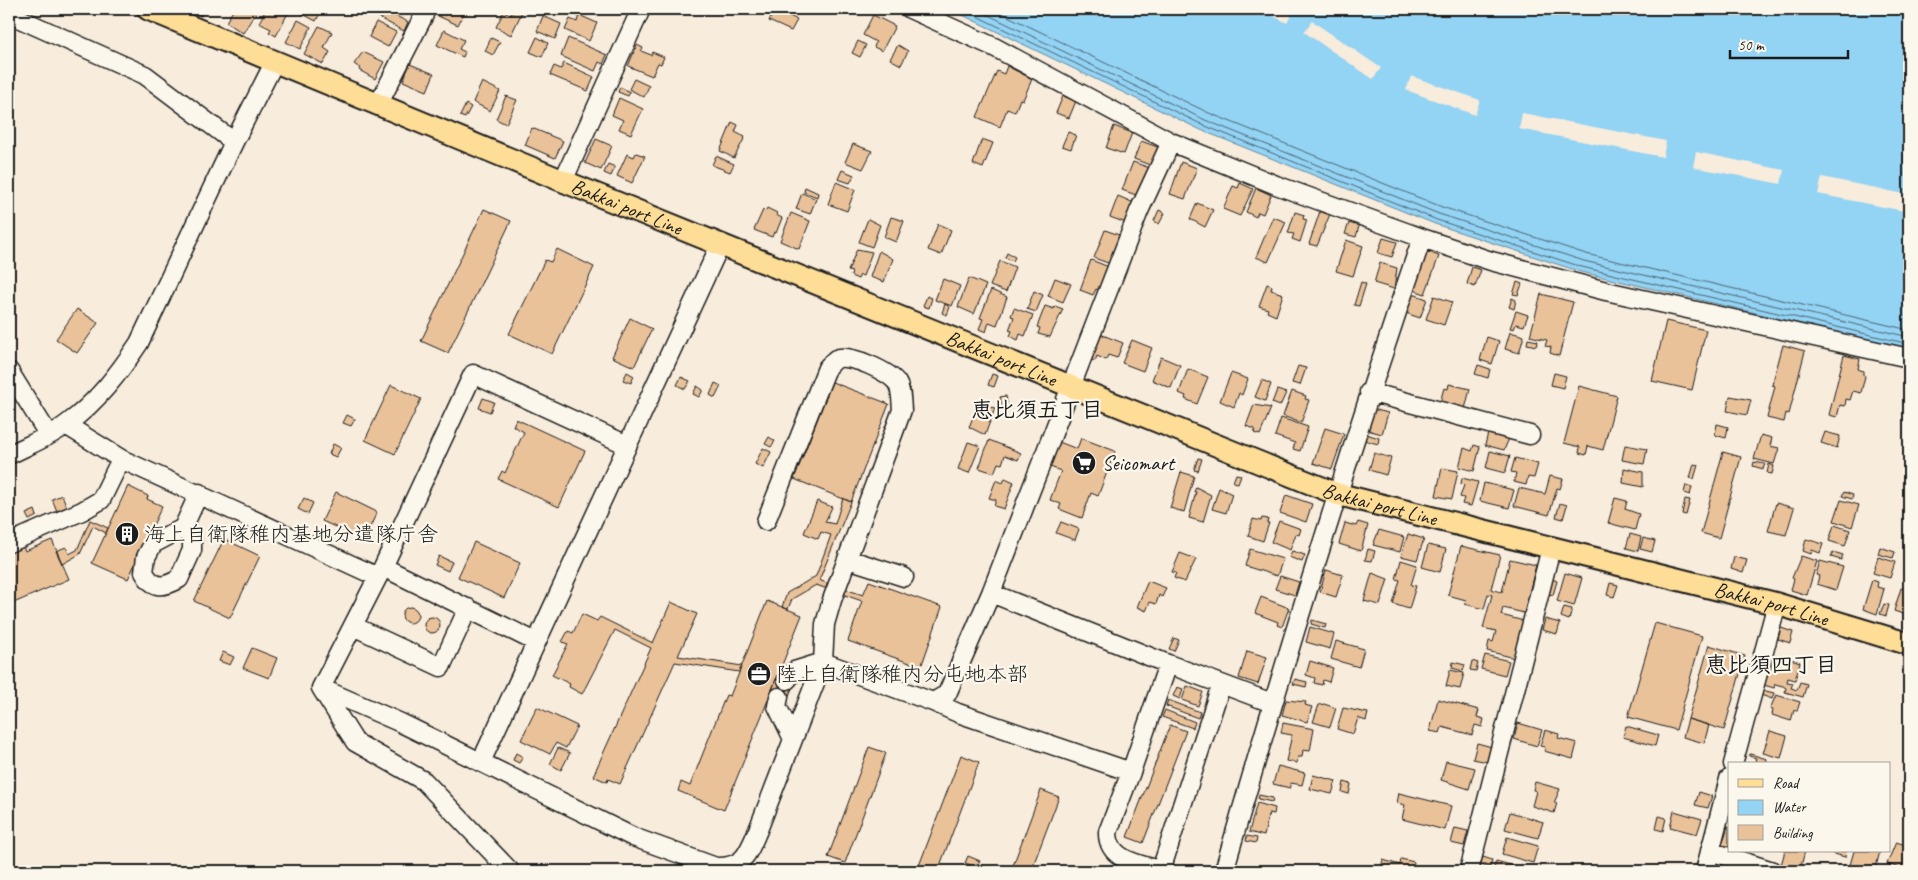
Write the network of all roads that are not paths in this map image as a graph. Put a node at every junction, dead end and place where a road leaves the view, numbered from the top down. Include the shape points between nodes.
1 (148, 9) edge
2 (642, 9) edge
3 (910, 9) edge
4 (9, 14) edge
5 (424, 15) dead end
6 (275, 61) junction
7 (378, 105) junction
8 (234, 142) junction
9 (1171, 142) junction
10 (563, 181) junction
11 (1422, 238) junction
12 (721, 243) junction
13 (1909, 358) edge
14 (9, 371) edge
15 (1070, 386) junction
16 (1369, 392) junction
17 (66, 425) junction
18 (48, 434) junction
19 (1530, 435) dead end
20 (627, 445) junction
21 (9, 455) edge
22 (122, 459) junction
23 (200, 493) junction
24 (1337, 494) junction
25 (766, 521) dead end
26 (183, 528) dead end
27 (9, 543) edge
28 (1550, 548) junction
29 (848, 559) junction
30 (380, 572) junction
31 (904, 577) dead end
32 (991, 593) junction
33 (1777, 604) junction
34 (468, 608) junction
35 (353, 626) junction
36 (536, 642) junction
37 (1909, 644) edge
38 (823, 662) junction
39 (1168, 664) junction
40 (787, 680) dead end
41 (1221, 685) junction
42 (321, 688) junction
43 (779, 698) dead end
44 (933, 702) junction
45 (1272, 703) junction
46 (793, 738) junction
47 (481, 762) junction
48 (1735, 762) edge
49 (1130, 772) junction
50 (1728, 783) edge
51 (1710, 851) junction
52 (510, 871) edge
53 (1162, 871) edge
54 (1224, 871) edge
55 (1469, 871) edge
56 (1705, 871) edge
57 (1773, 871) edge

1 - 6 main road, Bakkai port Line
2 - 10 street
3 - 9 street via 994,47
4 - 8 street via 145,74
5 - 7 street
6 - 7 main road, Bakkai port Line
6 - 8 street
7 - 10 main road, Bakkai port Line
8 - 17 street via 139,342 121,370 88,407
9 - 11 street via 1276,185
9 - 15 street via 1139,212
10 - 12 main road, Bakkai port Line
11 - 13 street via 1491,261 1606,291
11 - 16 street
12 - 15 main road, Bakkai port Line
12 - 20 street
14 - 18 street
15 - 24 main road, Bakkai port Line
15 - 32 street
16 - 19 street
16 - 24 street
17 - 18 street
17 - 22 street
18 - 21 street
20 - 30 street via 473,374
20 - 36 street
22 - 23 street
22 - 27 street via 101,500
23 - 26 street
23 - 30 street
24 - 28 main road, Bakkai port Line
24 - 45 street
25 - 29 street via 828,368 837,359 849,358 888,373 901,394 902,410
28 - 33 main road, Bakkai port Line
28 - 55 street
29 - 31 street
29 - 38 street via 825,624
30 - 34 street
30 - 35 street
32 - 39 street
32 - 44 street via 954,683 947,694
33 - 37 main road, Bakkai port Line
33 - 48 street
34 - 35 street via 441,666
34 - 36 street
35 - 42 street
36 - 47 street
38 - 40 street via 794,671
38 - 44 street
38 - 46 street
39 - 41 street
39 - 49 street
41 - 45 street
41 - 53 street
42 - 47 street
42 - 52 street via 355,742 424,781
43 - 46 street via 777,706
44 - 49 street
45 - 54 street
46 - 47 street via 748,854 728,868 716,867 633,837
49 - 53 street via 1108,832 1108,841 1116,854
50 - 51 street
51 - 56 street
51 - 57 street

